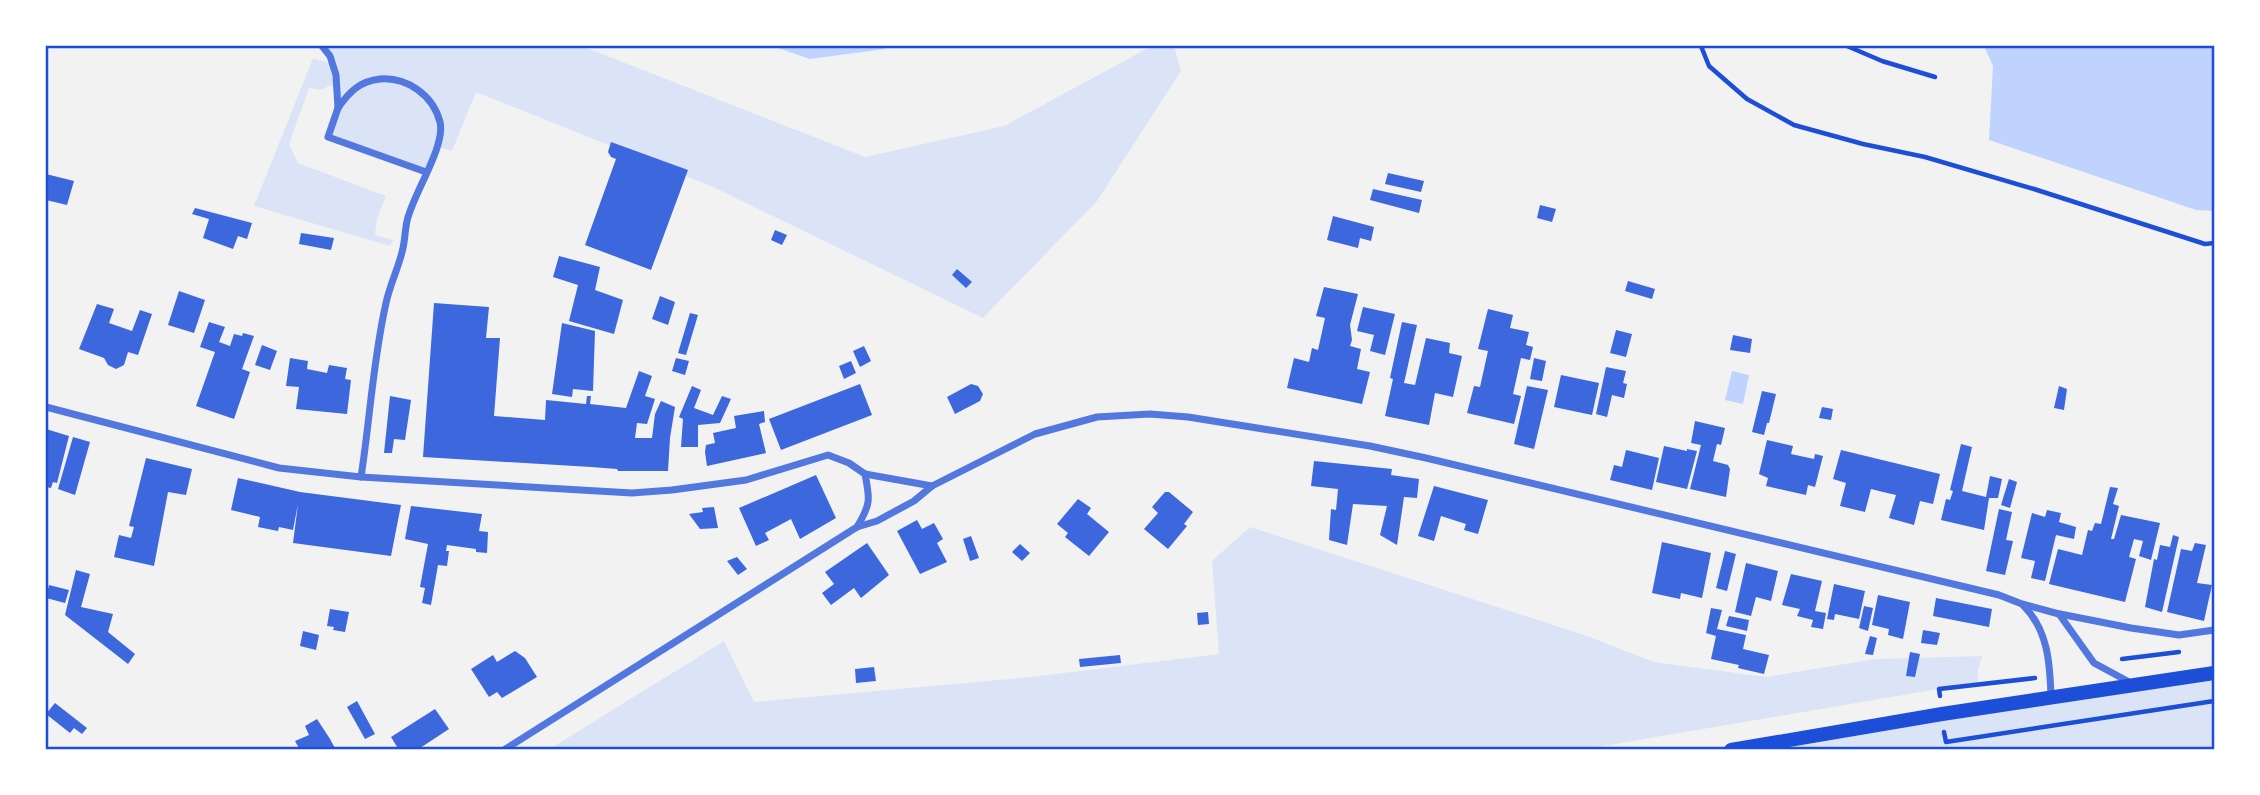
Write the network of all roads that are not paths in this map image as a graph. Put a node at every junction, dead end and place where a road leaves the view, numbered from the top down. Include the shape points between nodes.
1 (322, 46) edge
2 (338, 108) junction
3 (426, 172) junction
4 (46, 407) edge
5 (865, 474) junction
6 (361, 477) junction
7 (932, 486) junction
8 (857, 527) junction
9 (2022, 604) junction
10 (2059, 614) junction
11 (2214, 630) edge
12 (2214, 673) edge
13 (2135, 685) junction
14 (2051, 698) junction
15 (504, 750) edge
16 (1731, 750) edge

1 - 2 street via 336,75
2 - 3 street via 328,137
2 - 3 street via 349,92 377,79 397,80 415,88 428,98 440,123 439,147
3 - 6 street via 407,221 386,302
4 - 6 street via 279,468
5 - 6 street via 828,456 746,480 632,493
5 - 7 street
5 - 8 street via 870,496
7 - 8 street via 914,502
7 - 9 street via 1035,434 1064,425 1116,415 1188,417 1426,458
8 - 15 street
9 - 10 street
9 - 14 street via 2036,618 2046,644
10 - 11 street via 2179,635
10 - 13 street via 2094,663
12 - 13 main road
13 - 14 main road
14 - 16 main road

